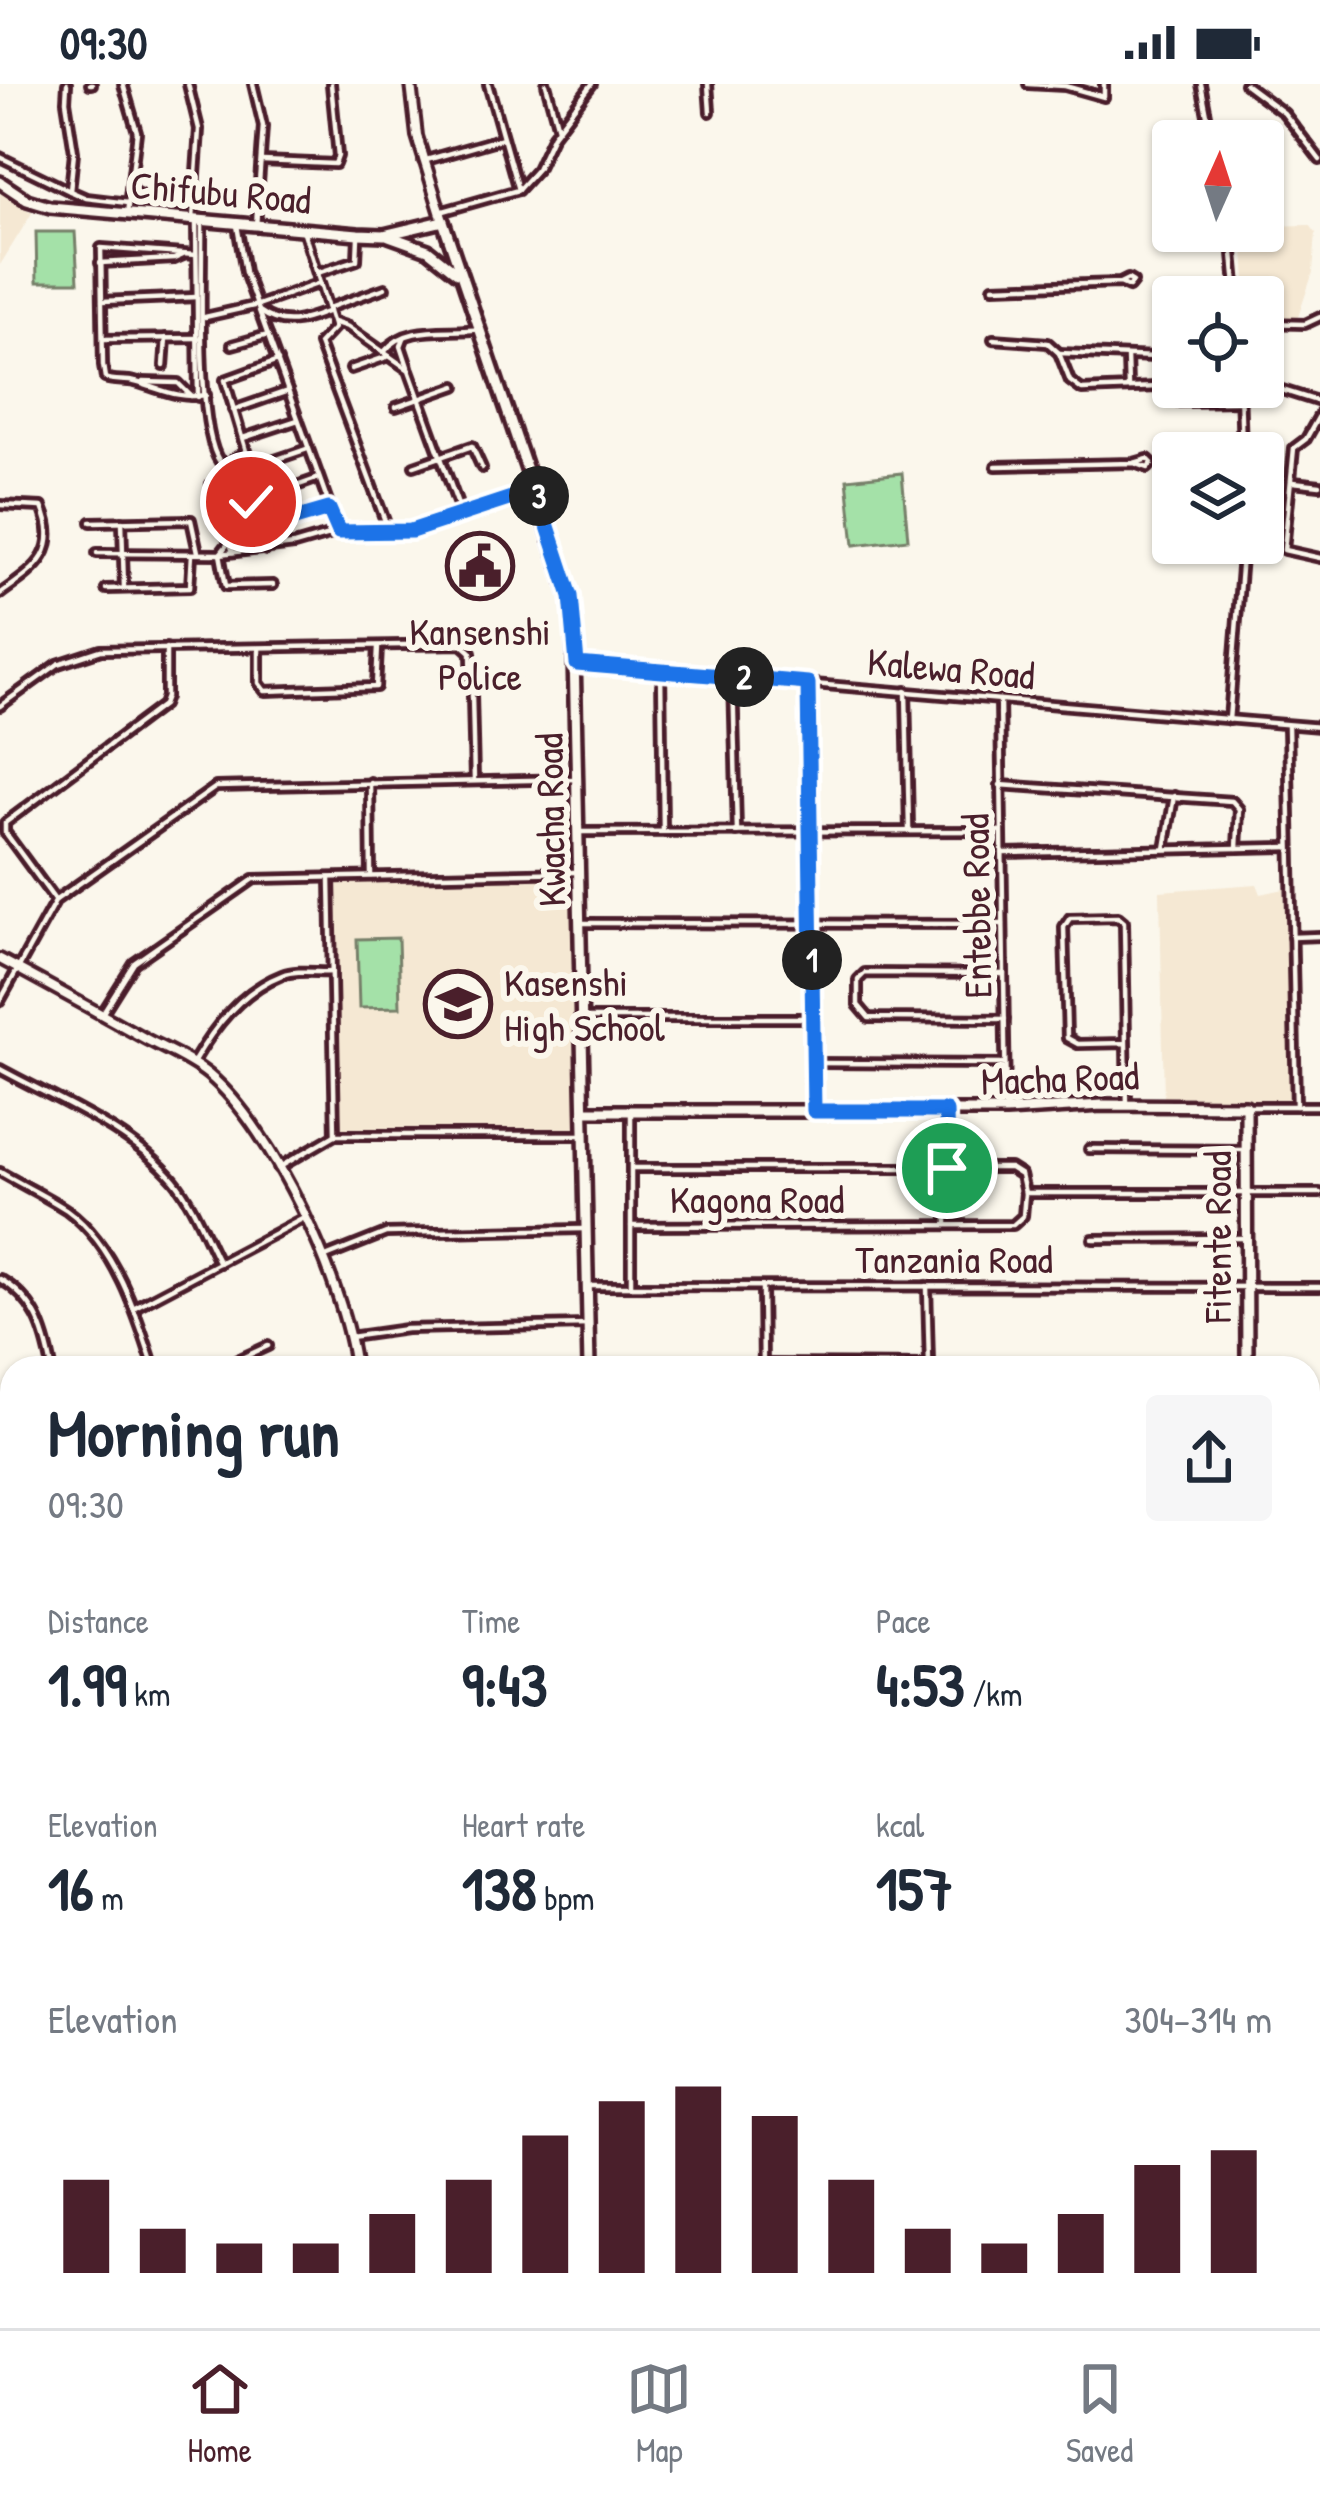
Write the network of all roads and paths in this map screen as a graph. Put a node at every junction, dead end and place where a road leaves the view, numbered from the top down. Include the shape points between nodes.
1 (68, 84) edge
2 (123, 84) edge
3 (188, 84) edge
4 (253, 84) edge
5 (331, 84) edge
6 (411, 84) edge
7 (488, 84) edge
8 (546, 84) edge
9 (592, 84) edge
10 (708, 84) edge
11 (1028, 84) edge
12 (1104, 84) edge
13 (1201, 84) edge
14 (1245, 84) edge
15 (1071, 86) edge
16 (710, 112) dead end
17 (1208, 120) edge
18 (558, 128) junction
19 (503, 138) junction
20 (0, 157) edge
21 (1320, 160) edge
22 (262, 161) junction
23 (424, 161) junction
24 (0, 182) edge
25 (130, 190) junction
26 (518, 190) junction
27 (70, 191) junction
28 (194, 206) junction
29 (128, 209) junction
30 (441, 216) junction
31 (197, 220) junction
32 (236, 224) junction
33 (256, 226) junction
34 (303, 229) junction
35 (358, 234) junction
36 (384, 235) junction
37 (184, 254) junction
38 (196, 255) junction
39 (100, 263) junction
40 (317, 273) junction
41 (200, 279) junction
42 (464, 282) junction
43 (320, 283) junction
44 (1120, 284) dead end
45 (385, 287) dead end
46 (993, 287) dead end
47 (197, 297) junction
48 (102, 301) junction
49 (259, 308) junction
50 (329, 310) junction
51 (201, 317) junction
52 (1320, 317) edge
53 (333, 322) junction
54 (1284, 324) edge
55 (480, 329) junction
56 (268, 334) junction
57 (166, 338) junction
58 (198, 338) junction
59 (404, 338) junction
60 (103, 339) junction
61 (993, 339) dead end
62 (232, 345) dead end
63 (1059, 353) junction
64 (201, 354) junction
65 (387, 354) junction
66 (1127, 356) junction
67 (1152, 357) edge
68 (278, 361) junction
69 (164, 365) dead end
70 (351, 369) dead end
71 (409, 370) junction
72 (137, 382) junction
73 (456, 386) dead end
74 (1152, 387) edge
75 (1129, 388) junction
76 (288, 391) junction
77 (1284, 391) edge
78 (198, 396) junction
79 (419, 399) junction
80 (1320, 402) edge
81 (396, 407) dead end
82 (233, 410) junction
83 (1320, 414) edge
84 (298, 420) junction
85 (243, 438) junction
86 (308, 449) junction
87 (440, 457) junction
88 (236, 459) junction
89 (1134, 463) dead end
90 (414, 466) dead end
91 (996, 466) dead end
92 (482, 468) dead end
93 (240, 472) junction
94 (319, 478) junction
95 (1293, 482) junction
96 (211, 484) dead end
97 (1320, 484) edge
98 (536, 490) junction
99 (251, 502) junction
100 (0, 505) edge
101 (329, 509) junction
102 (462, 516) junction
103 (122, 521) junction
104 (91, 522) dead end
105 (260, 529) junction
106 (339, 532) junction
107 (389, 532) junction
108 (230, 541) junction
109 (266, 550) junction
110 (233, 552) junction
111 (97, 553) dead end
112 (195, 553) junction
113 (123, 554) junction
114 (220, 554) junction
115 (1320, 558) edge
116 (1241, 564) edge
117 (273, 585) dead end
118 (124, 587) junction
119 (106, 589) dead end
120 (0, 594) edge
121 (378, 646) junction
122 (166, 648) junction
123 (259, 648) junction
124 (577, 664) junction
125 (661, 670) junction
126 (733, 676) junction
127 (808, 683) junction
128 (906, 691) junction
129 (1000, 700) junction
130 (0, 706) edge
131 (1229, 720) junction
132 (1288, 724) junction
133 (1320, 727) edge
134 (579, 779) junction
135 (474, 780) junction
136 (370, 782) junction
137 (1000, 784) junction
138 (1174, 796) junction
139 (909, 831) junction
140 (1001, 831) junction
141 (580, 832) junction
142 (663, 832) junction
143 (737, 832) junction
144 (809, 832) junction
145 (1237, 848) junction
146 (1291, 848) junction
147 (1165, 850) junction
148 (1002, 853) junction
149 (581, 872) junction
150 (371, 876) junction
151 (330, 878) junction
152 (56, 901) junction
153 (582, 923) junction
154 (811, 923) junction
155 (1003, 924) junction
156 (1320, 936) edge
157 (1292, 937) junction
158 (0, 959) edge
159 (18, 969) junction
160 (332, 973) junction
161 (1004, 974) junction
162 (0, 1001) edge
163 (103, 1014) junction
164 (583, 1018) junction
165 (812, 1018) junction
166 (1005, 1019) junction
167 (1126, 1043) junction
168 (814, 1063) junction
169 (193, 1064) junction
170 (1005, 1064) junction
171 (0, 1069) edge
172 (1127, 1105) junction
173 (1246, 1106) junction
174 (1296, 1106) junction
175 (1320, 1106) edge
176 (585, 1111) junction
177 (632, 1111) junction
178 (814, 1111) junction
179 (946, 1111) junction
180 (1006, 1111) junction
181 (335, 1135) junction
182 (586, 1135) junction
183 (1089, 1149) dead end
184 (1246, 1150) junction
185 (278, 1168) junction
186 (632, 1168) junction
187 (947, 1168) junction
188 (0, 1172) edge
189 (1025, 1193) junction
190 (1246, 1193) junction
191 (1320, 1193) edge
192 (304, 1218) junction
193 (947, 1225) junction
194 (632, 1226) junction
195 (586, 1229) junction
196 (1246, 1238) junction
197 (1094, 1239) dead end
198 (323, 1258) junction
199 (219, 1263) junction
200 (0, 1279) edge
201 (588, 1286) junction
202 (631, 1286) junction
203 (927, 1286) junction
204 (761, 1287) junction
205 (1246, 1287) junction
206 (1320, 1287) edge
207 (135, 1307) junction
208 (588, 1325) junction
209 (350, 1337) junction
210 (268, 1346) dead end
211 (49, 1356) edge
212 (150, 1356) edge
213 (246, 1356) edge
214 (354, 1356) edge
215 (589, 1356) edge
216 (763, 1356) edge
217 (929, 1356) edge
218 (1247, 1356) edge

1 - 27 street
2 - 25 street via 137,132
3 - 28 street via 200,138
4 - 22 street
5 - 22 street via 335,164
6 - 23 street
7 - 19 street
8 - 18 street
9 - 18 street
10 - 16 street
11 - 15 street
12 - 15 street via 1104,97
13 - 17 street
14 - 21 street via 1284,112
18 - 26 street
19 - 23 street
19 - 26 street
20 - 27 street
22 - 33 street
23 - 30 street
24 - 29 main road, Chifubu Road via 35,203
25 - 28 street
25 - 29 street
26 - 30 street
27 - 29 street
28 - 31 street
29 - 31 main road, Chifubu Road
30 - 36 main road, Chifubu Road
30 - 42 main road, Kwacha Road
31 - 32 main road, Chifubu Road
31 - 38 street
31 - 41 street
32 - 33 main road, Chifubu Road
32 - 49 street
33 - 34 main road, Chifubu Road
34 - 35 main road, Chifubu Road
34 - 40 street
35 - 36 main road, Chifubu Road
35 - 40 street via 357,260
36 - 42 main road via 437,255
37 - 38 street
37 - 39 street
37 - 39 street via 105,248
38 - 41 street
39 - 48 street
40 - 43 street
41 - 47 street
41 - 51 street
42 - 55 main road, Kwacha Road
43 - 49 street
43 - 50 street
44 - 46 street
45 - 50 street
47 - 48 street
47 - 51 street
48 - 60 street
49 - 50 street via 291,322
49 - 51 street
49 - 56 street
50 - 53 street
51 - 58 street
51 - 64 street
52 - 54 street
53 - 65 street
53 - 107 street via 320,344
55 - 59 street
55 - 98 main road, Kwacha Road
56 - 62 street
56 - 68 street
57 - 58 street
57 - 60 street
57 - 69 street
58 - 64 street
59 - 65 street
59 - 71 street
60 - 72 street via 105,378
61 - 63 street via 1042,340
63 - 66 street
63 - 75 street via 1078,388
64 - 78 street
65 - 70 street
65 - 71 street
66 - 67 street
66 - 75 street
68 - 76 street
68 - 82 street via 227,377
71 - 79 street
72 - 78 street via 162,394
72 - 78 street via 178,383
73 - 79 street
74 - 75 street
76 - 82 street
76 - 84 street
77 - 80 street
78 - 88 street via 217,460
79 - 81 street
79 - 87 street
82 - 85 street
83 - 95 street via 1295,445
84 - 85 street
84 - 86 street
85 - 88 street via 246,452
86 - 93 street
86 - 94 street
87 - 90 street
87 - 92 street via 472,446
87 - 102 street
88 - 93 street
89 - 91 street
93 - 99 street
94 - 99 street
94 - 101 street
95 - 97 street
95 - 115 street via 1284,550
96 - 108 street
98 - 102 street
98 - 124 main road, Kwacha Road via 571,596
99 - 105 street
100 - 120 street via 42,507 46,543 43,561
101 - 105 street
101 - 106 street
102 - 107 street
103 - 104 street
103 - 112 street via 191,520
103 - 113 street
105 - 109 street
106 - 107 street
106 - 109 street
108 - 110 street
108 - 114 street
109 - 110 street
110 - 114 street
111 - 113 street
112 - 113 street
112 - 114 street
112 - 118 street via 190,587
113 - 118 street
114 - 117 street via 226,586
116 - 131 street
118 - 119 street
121 - 123 street
121 - 123 street via 379,682 371,689 265,691
121 - 135 street via 468,646
122 - 123 street
122 - 130 street via 86,653
122 - 152 street via 163,706 5,823
124 - 125 street, Kalewa Road
124 - 134 main road, Kwacha Road
125 - 126 street, Kalewa Road
125 - 142 street
126 - 127 street, Kalewa Road
126 - 143 street
127 - 128 street, Kalewa Road
127 - 144 street
128 - 129 street, Kalewa Road
128 - 139 street
129 - 131 street, Kalewa Road
129 - 137 street, Entebbe Road
131 - 132 street, Kalewa Road
132 - 133 street, Kalewa Road
132 - 146 street
134 - 135 street
134 - 141 main road, Kwacha Road
135 - 136 street
136 - 150 street
136 - 152 street via 216,787
137 - 138 street
137 - 140 street, Entebbe Road
138 - 145 street via 1237,804
138 - 147 street
139 - 140 street
139 - 144 street
140 - 148 street, Entebbe Road
141 - 142 street
141 - 149 main road, Kwacha Road
142 - 143 street
143 - 144 street
144 - 154 street
145 - 146 street
145 - 147 street
146 - 157 street
147 - 148 street
148 - 155 street, Entebbe Road
149 - 150 street
149 - 153 main road, Kwacha Road
150 - 151 street
151 - 160 street
151 - 163 street via 247,882 134,963
152 - 159 street
153 - 154 street
153 - 164 main road, Kwacha Road
154 - 155 street
154 - 165 street
155 - 161 street, Entebbe Road
156 - 157 street
157 - 174 street
158 - 159 street
159 - 162 street
159 - 163 street
160 - 169 street via 275,979 221,1018
160 - 181 street
161 - 166 street, Entebbe Road
161 - 166 street via 866,973 858,980 858,1005 869,1018
163 - 169 street
164 - 165 street
164 - 176 main road, Kwacha Road
165 - 168 street
166 - 170 street, Entebbe Road
167 - 167 street via 1067,1038 1066,920 1124,922
167 - 172 street
168 - 170 street
168 - 178 street
169 - 185 street via 233,1100
170 - 180 street, Entebbe Road
171 - 199 street via 118,1134 164,1170
172 - 173 main road, Macha Road
172 - 180 main road, Macha Road
173 - 174 street, Macha Road
173 - 184 main road, Fitente Road
174 - 175 street, Macha Road
176 - 177 main road, Macha Road
176 - 182 main road, Kwacha Road
177 - 178 main road, Macha Road
177 - 186 street
178 - 179 main road, Macha Road
179 - 180 main road, Macha Road
179 - 187 street
181 - 182 street
181 - 185 street
182 - 195 main road, Kwacha Road
183 - 184 street
184 - 190 main road, Fitente Road
185 - 192 street
186 - 187 street, Kagona Road
186 - 194 street
187 - 189 street, Kagona Road via 1010,1168
187 - 193 street
188 - 207 street via 70,1212
189 - 190 street
189 - 193 street, Kagona Road via 1023,1216 1013,1225
190 - 191 street
190 - 196 main road, Fitente Road
192 - 198 street
192 - 199 street
193 - 194 street, Kagona Road
194 - 202 street
195 - 198 street via 386,1233
195 - 201 main road, Kwacha Road
196 - 197 street
196 - 205 main road, Fitente Road
198 - 209 street
199 - 207 street
200 - 211 street via 32,1305
201 - 202 street, Tanzania Road
201 - 208 main road, Kwacha Road
202 - 204 street, Tanzania Road
203 - 204 street, Tanzania Road
203 - 205 street, Tanzania Road
203 - 217 street
204 - 216 street
205 - 206 street, Tanzania Road
205 - 218 main road, Fitente Road
207 - 212 street
208 - 209 street
208 - 215 main road, Kwacha Road
209 - 214 street
210 - 213 street

